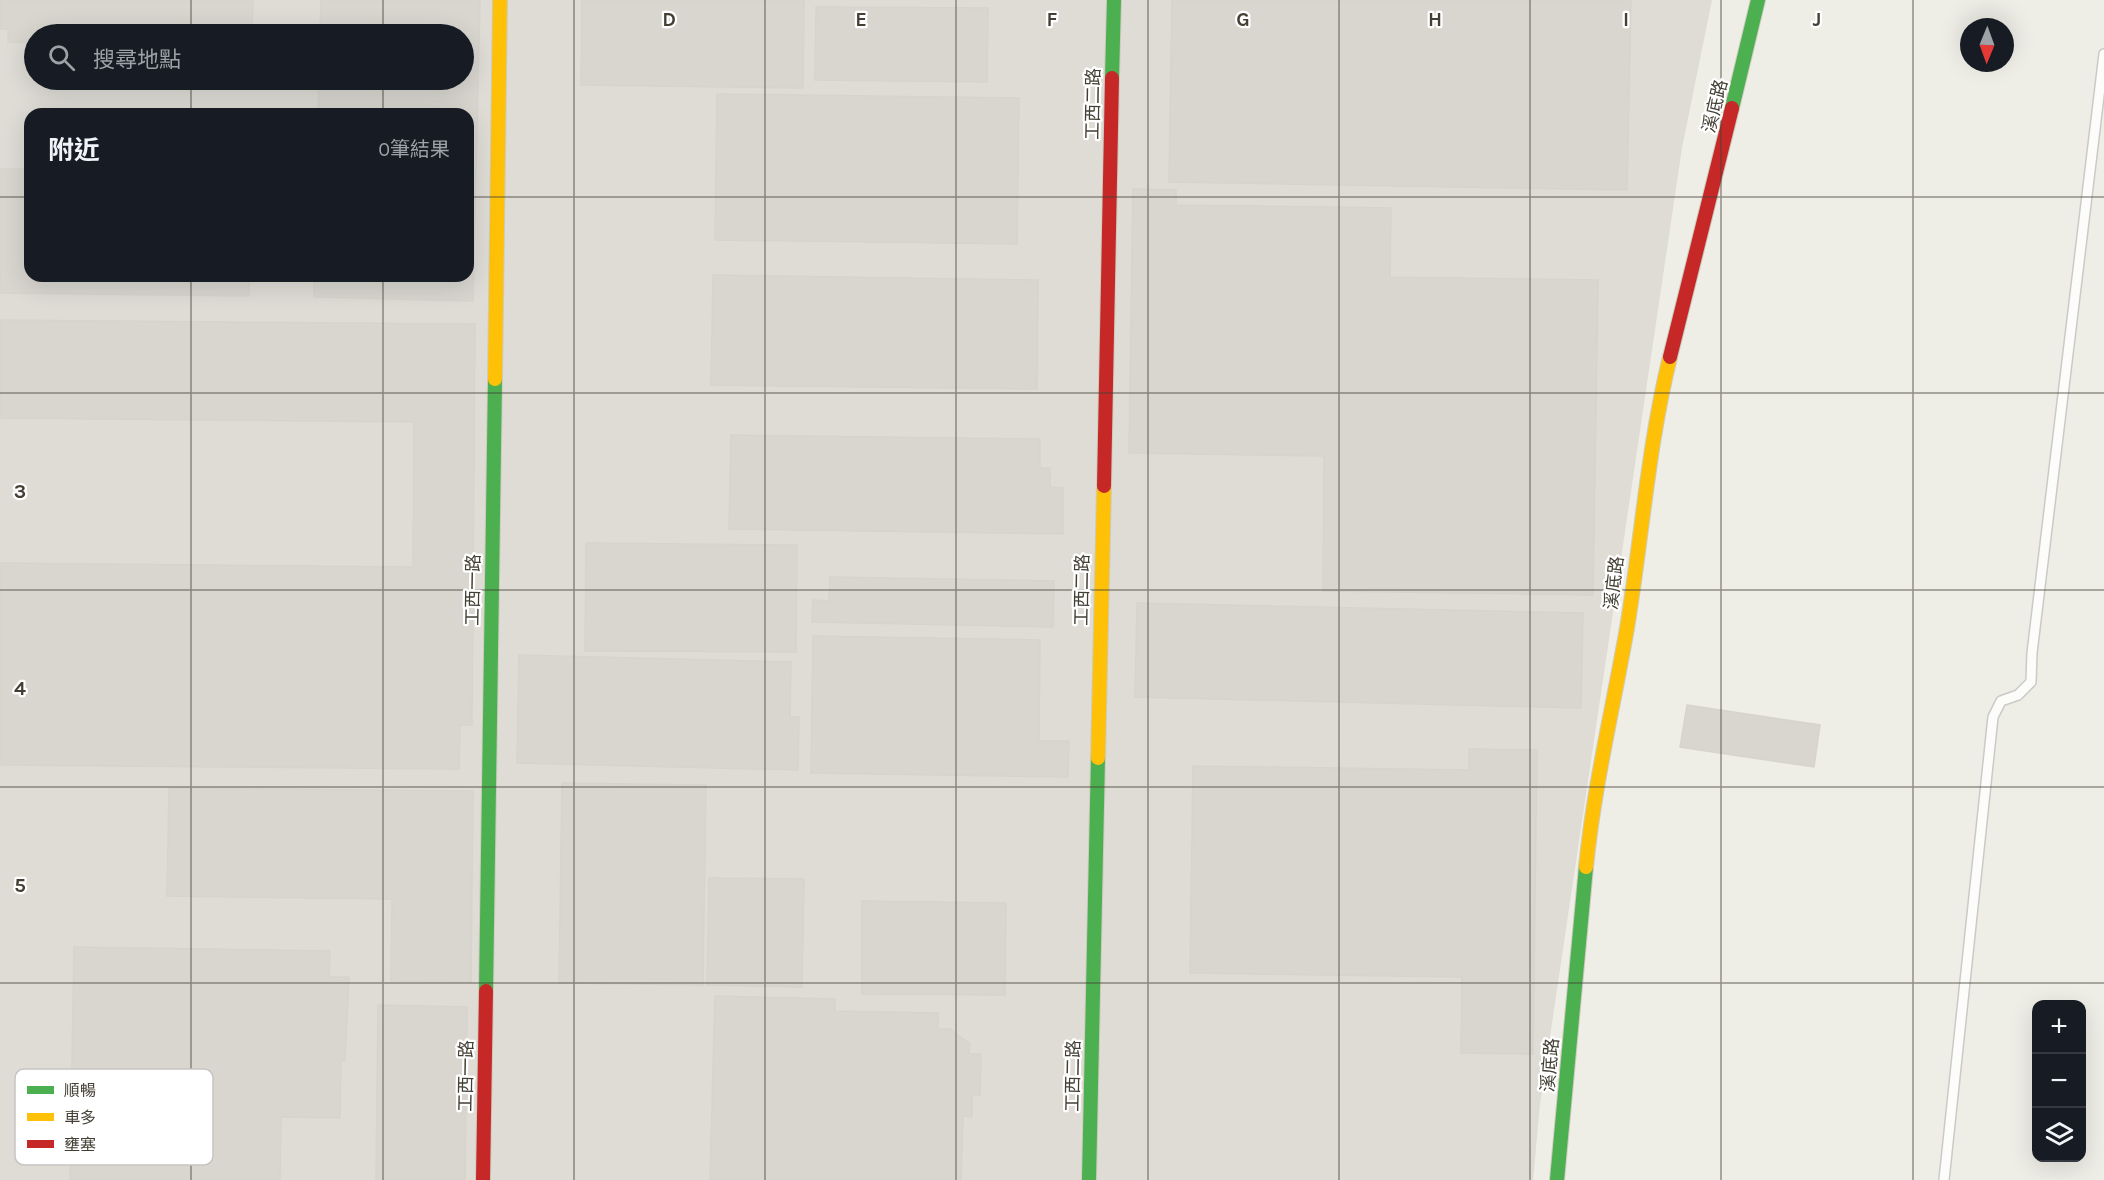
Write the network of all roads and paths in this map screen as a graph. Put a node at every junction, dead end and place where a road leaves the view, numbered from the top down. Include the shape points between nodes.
1 (500, 0) edge
2 (1114, 0) edge
3 (1758, 0) edge
4 (2104, 54) edge
5 (483, 1180) edge
6 (1089, 1180) edge
7 (1557, 1180) edge
8 (1944, 1180) edge

1 - 5 street, 工西一路
2 - 6 street, 工西二路
3 - 7 street, 溪底路 via 1658,413 1627,626 1592,808
4 - 8 lane via 2031,682 2018,695 2001,701 1993,717

